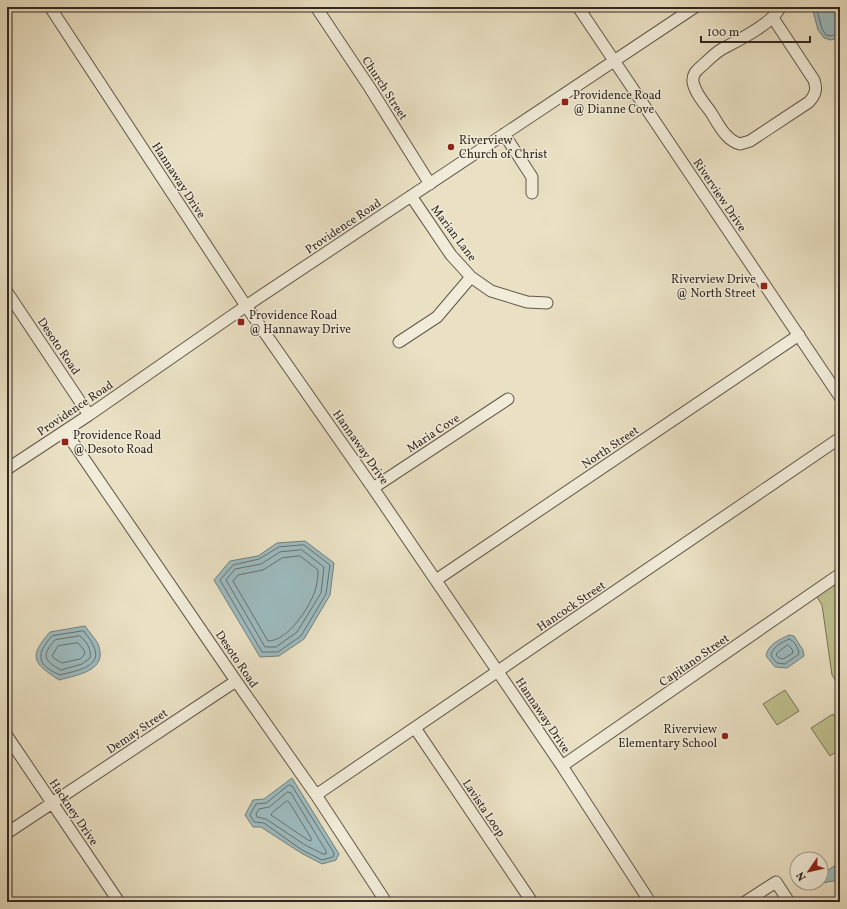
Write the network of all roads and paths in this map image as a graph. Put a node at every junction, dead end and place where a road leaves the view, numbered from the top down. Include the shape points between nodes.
1 (50, 7) edge
2 (316, 7) edge
3 (578, 7) edge
4 (695, 7) edge
5 (780, 7) edge
6 (773, 18) junction
7 (614, 61) junction
8 (504, 134) junction
9 (430, 184) junction
10 (532, 193) dead end
11 (411, 196) junction
12 (471, 277) junction
13 (7, 292) edge
14 (547, 303) dead end
15 (246, 306) junction
16 (799, 335) junction
17 (399, 342) dead end
18 (840, 397) edge
19 (508, 399) dead end
20 (89, 415) junction
21 (65, 431) junction
22 (840, 438) edge
23 (7, 469) edge
24 (373, 488) junction
25 (840, 574) edge
26 (436, 580) junction
27 (498, 672) junction
28 (236, 681) junction
29 (415, 728) junction
30 (7, 736) edge
31 (562, 766) junction
32 (316, 795) junction
33 (52, 803) junction
34 (7, 833) edge
35 (119, 902) edge
36 (386, 902) edge
37 (532, 902) edge
38 (650, 902) edge
39 (744, 902) edge
40 (789, 902) edge

1 - 15 street, Hannaway Drive
2 - 9 street, Church Street
3 - 7 street, Riverview Drive
4 - 7 street, Providence Road
5 - 6 street
6 - 6 street via 722,49 694,74 696,90 728,138 740,144 750,141 809,102 816,92 814,80
7 - 8 street, Providence Road
7 - 16 street, Riverview Drive
8 - 9 street, Providence Road
8 - 10 street via 532,176
9 - 11 street, Providence Road
11 - 12 street, Marian Lane via 451,255
11 - 15 street, Providence Road
12 - 14 street, Marian Lane via 491,291 527,302
12 - 17 street via 437,317
13 - 20 street, Desoto Road
15 - 20 street, Providence Road
15 - 24 street, Hannaway Drive
16 - 18 street, Riverview Drive
16 - 26 street, North Street
19 - 24 street, Maria Cove
20 - 21 street, Providence Road
21 - 23 street, Providence Road
21 - 28 street, Desoto Road
22 - 27 street, Hancock Street
24 - 26 street, Hannaway Drive
25 - 31 street, Capitano Street
26 - 27 street, Hannaway Drive
27 - 29 street, Hancock Street
27 - 31 street, Hannaway Drive
28 - 32 street, Desoto Road
28 - 33 street, Demay Street
29 - 32 street, Hancock Street
29 - 37 street, Lavista Loop
30 - 33 street, Hackney Drive
31 - 38 street, Hannaway Drive
32 - 36 street, Desoto Road
33 - 34 street, Demay Street
33 - 35 street, Hackney Drive
39 - 40 street via 776,882

